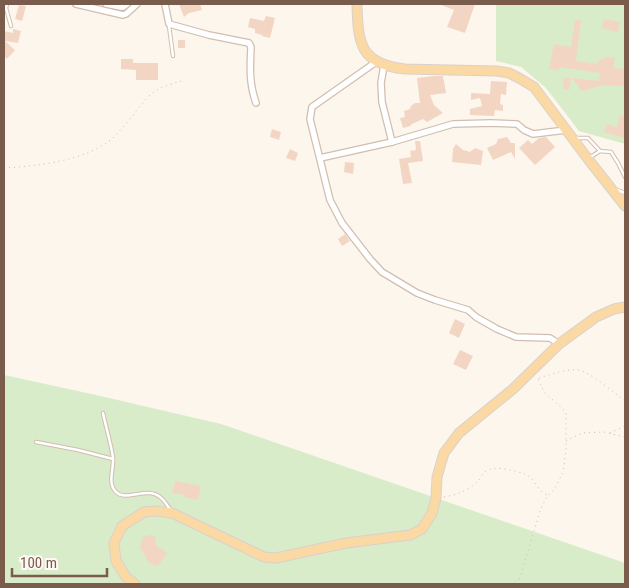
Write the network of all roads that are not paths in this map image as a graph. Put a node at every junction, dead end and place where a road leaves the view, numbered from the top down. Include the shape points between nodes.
1 (7, 4) edge
2 (76, 4) edge
3 (106, 4) edge
4 (127, 4) edge
5 (137, 4) edge
6 (165, 4) edge
7 (357, 4) edge
8 (169, 24) junction
9 (11, 26) dead end
10 (173, 56) dead end
11 (380, 64) junction
12 (256, 103) dead end
13 (566, 130) junction
14 (572, 138) junction
15 (392, 142) junction
16 (600, 151) junction
17 (320, 158) junction
18 (588, 159) junction
19 (625, 177) edge
20 (611, 188) junction
21 (625, 193) edge
22 (625, 206) edge
23 (625, 307) edge
24 (559, 344) junction
25 (103, 413) dead end
26 (36, 442) dead end
27 (113, 459) junction
28 (172, 512) junction
29 (135, 584) edge

1 - 9 lane
2 - 5 street via 123,15
3 - 4 street via 121,7
6 - 8 street
7 - 11 main road via 362,44 369,56
8 - 10 lane
8 - 12 street via 249,43 250,77
11 - 13 main road via 415,70 497,70 509,73 534,88
11 - 15 street via 382,102
11 - 17 street via 312,107 310,119
13 - 14 main road
13 - 15 street via 533,134 517,124 453,124
14 - 16 lane via 588,138
14 - 18 main road
15 - 17 street
16 - 18 lane
16 - 19 lane via 611,152
17 - 24 street via 330,200 342,223 382,272 417,293 468,310 516,337 550,338
18 - 20 main road
20 - 21 lane
20 - 22 main road
23 - 24 main road via 596,317
24 - 28 main road via 513,389 459,433 444,453 432,513 422,529 410,535 346,543 276,558 264,556
25 - 27 lane
26 - 27 lane
27 - 28 lane via 111,483 115,491 120,495 156,494
28 - 29 main road via 144,512 122,526 114,543 116,561

